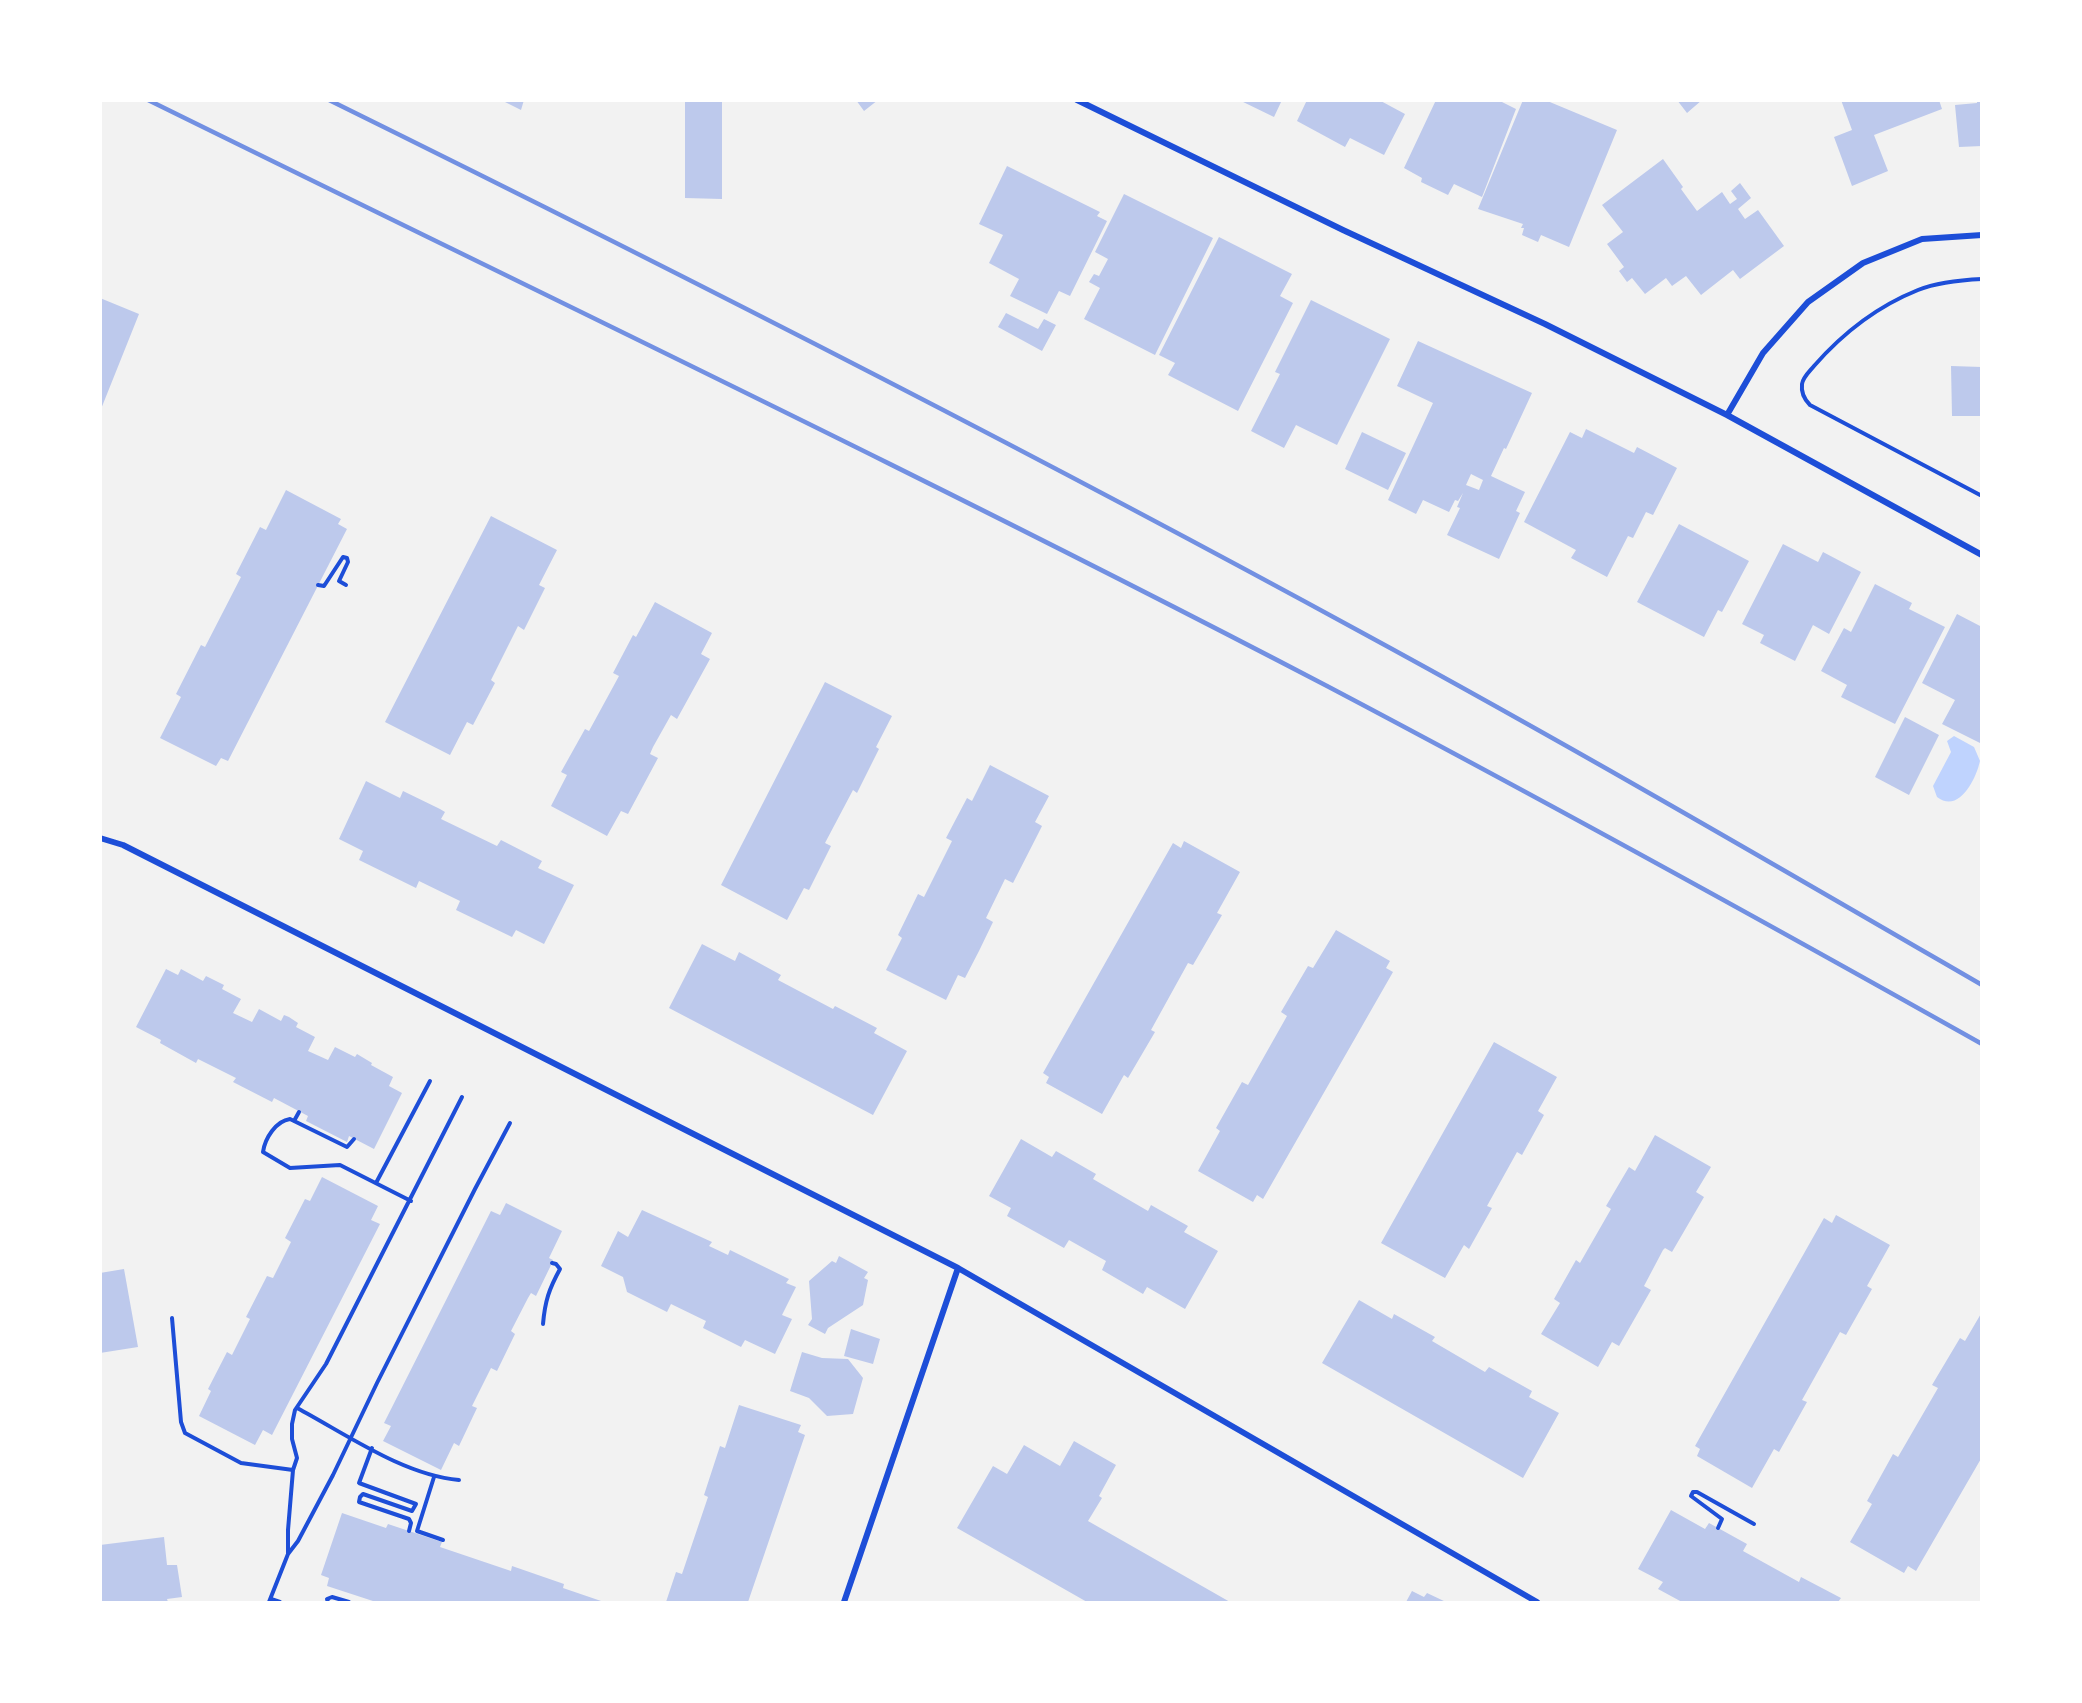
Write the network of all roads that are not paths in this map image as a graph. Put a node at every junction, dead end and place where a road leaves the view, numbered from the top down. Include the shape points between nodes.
1 (1077, 100) edge
2 (1982, 235) edge
3 (1727, 415) junction
4 (1982, 555) edge
5 (100, 838) edge
6 (958, 1268) junction
7 (844, 1602) edge
8 (1537, 1602) edge

1 - 3 street
2 - 3 street via 1922,239 1863,263 1808,302 1763,353
3 - 4 street
5 - 6 street via 123,845
6 - 7 street
6 - 8 street

